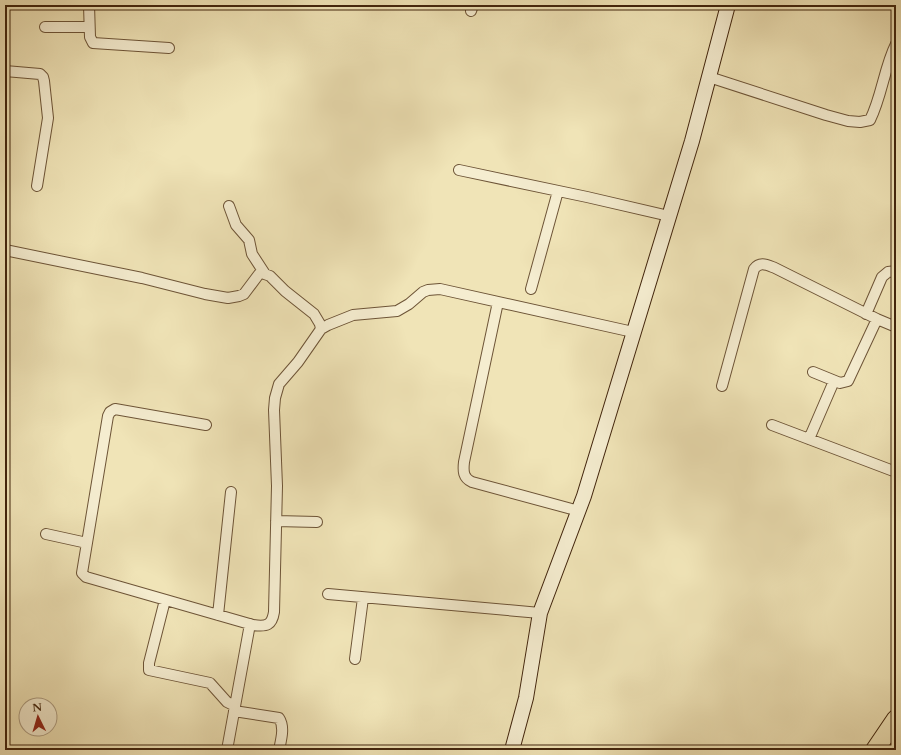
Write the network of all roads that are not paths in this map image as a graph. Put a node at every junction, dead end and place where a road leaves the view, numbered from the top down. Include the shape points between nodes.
1 (89, 5) edge
2 (728, 5) edge
3 (45, 27) dead end
4 (89, 27) junction
5 (896, 44) edge
6 (169, 48) dead end
7 (5, 71) edge
8 (709, 77) junction
9 (459, 170) dead end
10 (36, 186) dead end
11 (558, 191) junction
12 (229, 206) dead end
13 (669, 216) junction
14 (5, 250) edge
15 (896, 271) edge
16 (265, 274) junction
17 (531, 289) dead end
18 (498, 302) junction
19 (866, 314) junction
20 (877, 319) junction
21 (896, 327) edge
22 (321, 329) junction
23 (633, 332) junction
24 (813, 372) dead end
25 (834, 381) junction
26 (722, 386) dead end
27 (206, 425) dead end
28 (772, 425) dead end
29 (809, 439) junction
30 (896, 472) edge
31 (232, 492) dead end
32 (579, 511) junction
33 (276, 521) junction
34 (317, 522) dead end
35 (46, 534) dead end
36 (87, 543) junction
37 (328, 594) dead end
38 (363, 598) junction
39 (165, 600) junction
40 (540, 613) junction
41 (218, 615) junction
42 (250, 624) junction
43 (355, 659) dead end
44 (235, 708) junction
45 (896, 719) edge
46 (227, 750) edge
47 (279, 750) edge
48 (512, 750) edge
49 (875, 750) edge

1 - 4 street
2 - 8 street
3 - 4 street
4 - 6 street via 91,40 96,44
5 - 8 street via 885,71 874,112 870,120 865,122 848,121 826,115
7 - 10 street via 40,74 44,80 48,113
8 - 13 street
9 - 11 street
11 - 13 street
11 - 17 street
12 - 16 street via 236,225 249,240 252,254
13 - 23 street
14 - 16 street via 228,298 244,294 255,278 262,273
15 - 19 street via 888,272 882,277
16 - 22 street via 314,314
18 - 22 street via 440,289 428,290 397,312 354,315
18 - 23 street
18 - 32 street via 464,462 465,477 472,482
19 - 20 street
19 - 26 street via 767,264 756,266
20 - 21 street
20 - 25 street via 848,381
22 - 33 street via 276,389
23 - 32 street
24 - 25 street
25 - 29 street
27 - 36 street via 116,409 110,412
28 - 29 street
29 - 30 street
31 - 41 street
32 - 40 street
33 - 34 street
33 - 42 street via 273,618 266,625
35 - 36 street
36 - 39 street via 83,576
37 - 38 street
38 - 40 street
38 - 43 street
39 - 41 street
39 - 44 street via 149,670 206,681
40 - 48 street via 526,698
41 - 42 street
42 - 44 street
44 - 46 street
44 - 47 street via 279,718 282,723
45 - 49 highway

